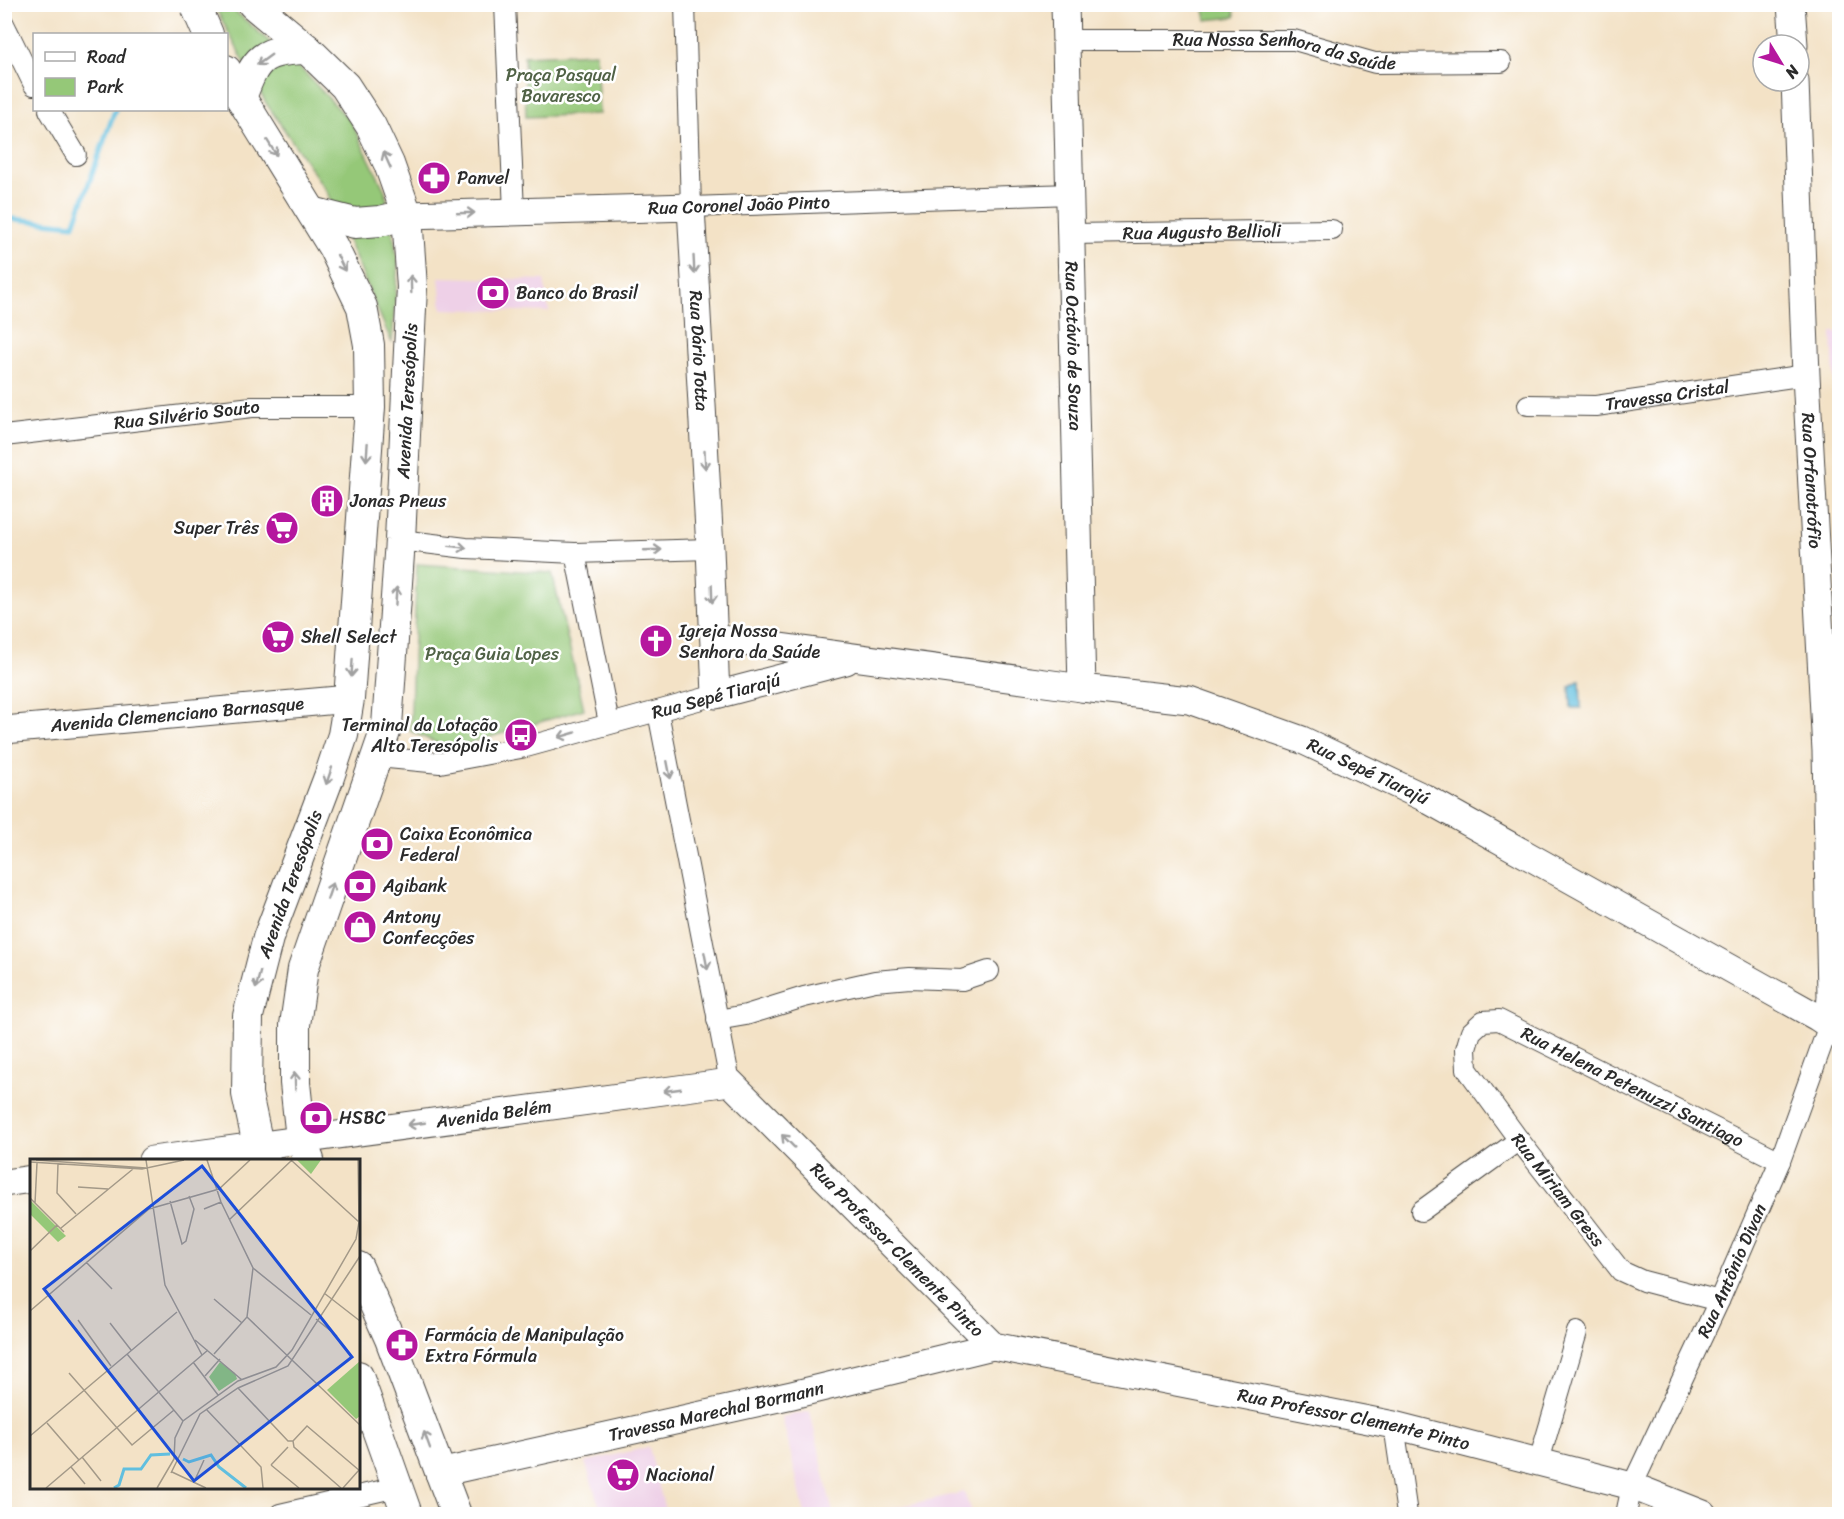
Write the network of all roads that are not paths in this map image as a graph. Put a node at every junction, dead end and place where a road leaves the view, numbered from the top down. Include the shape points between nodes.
1 (195, 4) edge
2 (253, 4) edge
3 (505, 4) edge
4 (685, 4) edge
5 (1065, 4) edge
6 (1791, 4) edge
7 (4, 24) edge
8 (208, 33) edge
9 (1793, 33) edge
10 (1067, 40) junction
11 (307, 49) junction
12 (1501, 62) dead end
13 (228, 74) edge
14 (33, 83) edge
15 (1795, 93) edge
16 (242, 98) junction
17 (50, 111) edge
18 (76, 155) dead end
19 (1071, 194) junction
20 (691, 207) junction
21 (312, 212) junction
22 (514, 212) junction
23 (407, 215) junction
24 (1332, 230) dead end
25 (1072, 234) junction
26 (1806, 375) junction
27 (1528, 405) dead end
28 (370, 407) junction
29 (4, 436) edge
30 (400, 540) junction
31 (710, 549) junction
32 (574, 553) junction
33 (714, 638) junction
34 (858, 657) junction
35 (1082, 688) junction
36 (716, 695) junction
37 (350, 699) junction
38 (658, 712) junction
39 (609, 723) junction
40 (4, 730) edge
41 (378, 758) junction
42 (989, 971) dead end
43 (717, 1020) junction
44 (1484, 1021) joint
45 (1836, 1029) edge
46 (730, 1082) junction
47 (1519, 1140) junction
48 (305, 1150) edge
49 (261, 1153) edge
50 (179, 1159) edge
51 (1780, 1161) junction
52 (30, 1179) edge
53 (4, 1183) edge
54 (1421, 1211) dead end
55 (360, 1272) edge
56 (1719, 1301) junction
57 (1577, 1332) dead end
58 (993, 1346) junction
59 (360, 1382) edge
60 (1394, 1425) junction
61 (1539, 1461) junction
62 (439, 1473) junction
63 (1632, 1486) junction
64 (397, 1487) junction
65 (280, 1515) edge
66 (407, 1515) edge
67 (456, 1515) edge
68 (1407, 1515) edge
69 (1626, 1515) edge
70 (1703, 1515) edge

1 - 8 main road
2 - 11 main road, Avenida Teresópolis
3 - 22 street
4 - 20 street, Rua Dário Totta
5 - 10 street, Rua Octávio de Souza
6 - 9 street
7 - 14 street
10 - 12 street, Rua Nossa Senhora da Saúde via 1294,40 1375,63
10 - 19 street, Rua Octávio de Souza
11 -> 16 main road via 282,50 261,58 251,71
23 -> 11 main road, Avenida Teresópolis via 371,126 345,86
13 - 16 main road, Avenida Teresópolis
15 - 26 street, Rua Orfanotrófio
16 -> 21 main road, Avenida Teresópolis
17 - 18 street
19 - 20 street, Rua Coronel João Pinto
19 - 25 street, Rua Octávio de Souza
20 - 22 street, Rua Coronel João Pinto
20 -> 31 street, Rua Dário Totta
21 - 23 main road via 355,223
21 -> 28 main road, Avenida Teresópolis via 362,307 369,345
23 -> 22 street, Rua Coronel João Pinto
30 -> 23 main road, Avenida Teresópolis via 412,287
24 - 25 street, Rua Augusto Bellioli
25 - 35 street, Rua Octávio de Souza
26 - 27 street, Travessa Cristal via 1596,406
26 - 45 street, Rua Orfanotrófio via 1826,751 1831,996
28 - 29 street, Rua Silvério Souto via 252,407
28 -> 37 main road, Avenida Teresópolis
30 -> 32 street via 466,548
41 -> 30 main road, Avenida Teresópolis via 387,726
32 -> 31 street
31 -> 33 street, Rua Dário Totta
32 - 39 street
33 - 34 street, Rua Sepé Tiarajú
33 - 36 street, Rua Dário Totta
34 - 35 street, Rua Sepé Tiarajú
34 - 36 street, Rua Sepé Tiarajú
35 - 45 street, Rua Sepé Tiarajú via 1189,700 1302,740 1423,797
36 - 38 street, Rua Sepé Tiarajú
37 - 40 street, Avenida Clemenciano Barnasque
37 -> 49 main road, Avenida Teresópolis via 343,735 268,938 248,1016 247,1094
38 - 39 street, Rua Sepé Tiarajú
38 -> 43 street
39 -> 41 street via 526,747 440,763
48 -> 41 main road, Avenida Teresópolis via 295,1083 295,1025 303,969
42 - 43 street via 962,981 875,981
43 - 46 street
44 - 47 street, Rua Miriam Gress via 1472,1032 1466,1049 1467,1069
44 - 51 street, Rua Helena Petenuzzi Santiago via 1499,1020
45 - 51 street, Rua Antônio Divan
46 -> 48 street, Avenida Belém
58 -> 46 street, Rua Professor Clemente Pinto
47 - 54 street
47 - 56 street, Rua Miriam Gress via 1621,1271 1643,1281
48 - 49 street, Avenida Belém
49 - 50 street, Avenida Belém
51 - 56 street, Rua Antônio Divan
52 - 53 street
62 -> 55 main road via 390,1339
56 - 63 street, Rua Antônio Divan
57 - 61 street
58 - 60 street, Rua Professor Clemente Pinto
58 - 62 street, Travessa Marechal Bormann
59 - 64 main road
60 - 61 street, Rua Professor Clemente Pinto
60 - 68 street
61 - 63 street, Rua Professor Clemente Pinto
62 - 67 main road
63 - 69 street, Rua Antônio Divan
63 - 70 street, Rua Professor Clemente Pinto
64 - 65 street
64 - 66 main road

